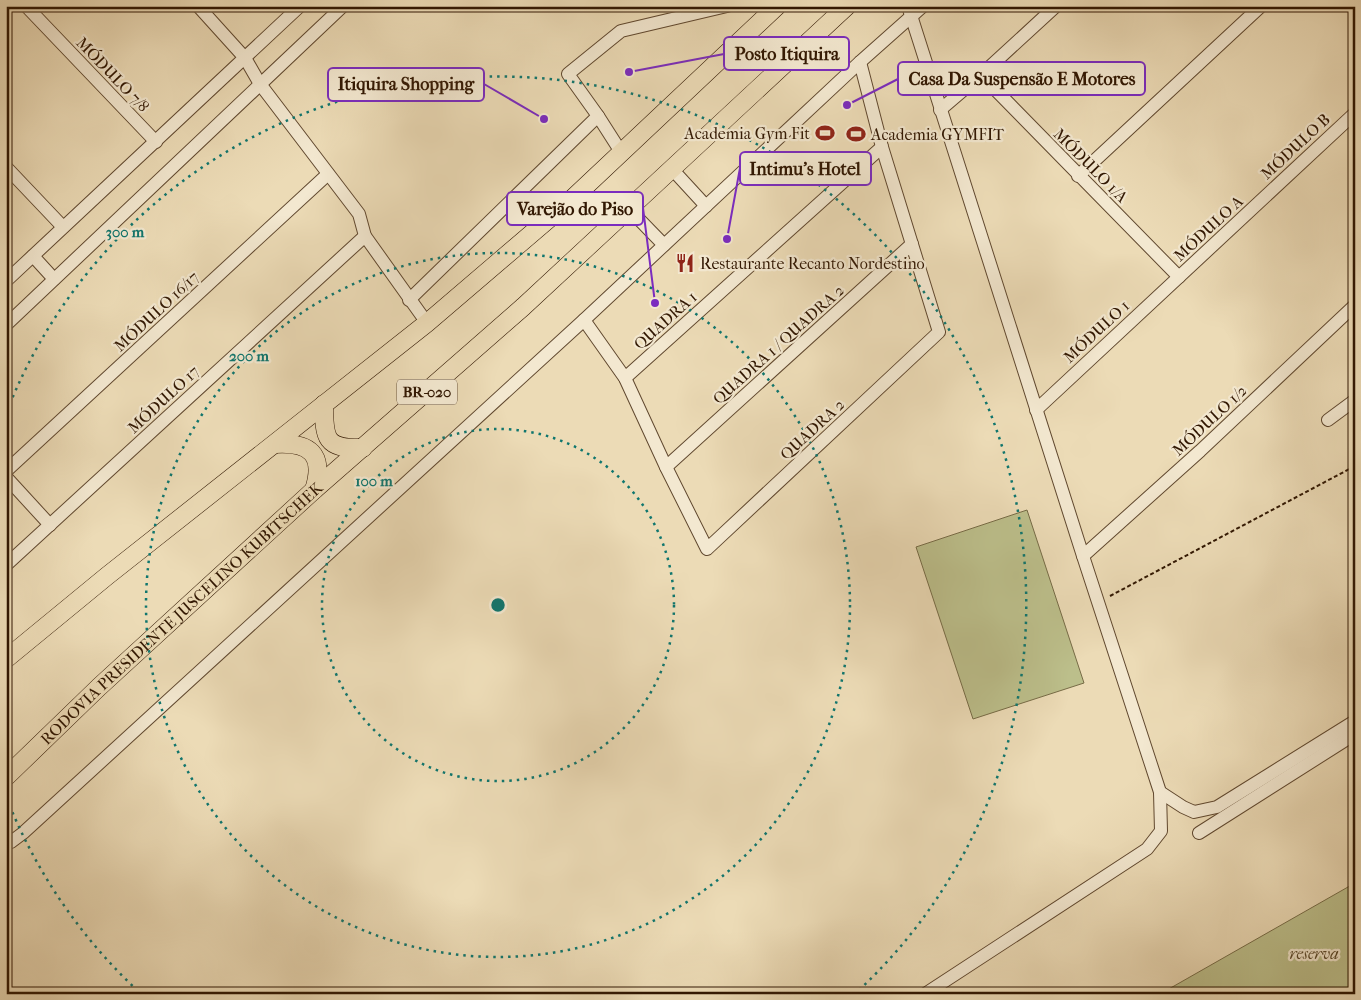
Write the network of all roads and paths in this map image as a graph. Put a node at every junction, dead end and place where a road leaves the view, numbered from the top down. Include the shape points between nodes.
1 (26, 6) edge
2 (198, 6) edge
3 (300, 6) edge
4 (343, 6) edge
5 (726, 6) edge
6 (777, 6) edge
7 (847, 6) edge
8 (923, 6) edge
9 (1056, 6) edge
10 (1258, 9) edge
11 (909, 12) edge
12 (245, 58) junction
13 (860, 62) junction
14 (981, 76) junction
15 (260, 84) junction
16 (940, 110) junction
17 (1354, 114) edge
18 (598, 116) junction
19 (156, 142) junction
20 (882, 147) junction
21 (621, 152) junction
22 (6, 167) edge
23 (672, 169) junction
24 (328, 174) junction
25 (1078, 176) junction
26 (1259, 202) joint
27 (706, 206) junction
28 (629, 209) junction
29 (63, 228) junction
30 (365, 236) junction
31 (912, 244) junction
32 (664, 245) junction
33 (33, 256) junction
34 (1179, 277) junction
35 (54, 279) junction
36 (6, 281) edge
37 (409, 300) junction
38 (1355, 305) edge
39 (584, 320) junction
40 (427, 323) junction
41 (6, 325) edge
42 (625, 378) junction
43 (1355, 400) edge
44 (324, 404) junction
45 (1036, 410) junction
46 (1328, 420) dead end
47 (275, 444) junction
48 (363, 448) junction
49 (1355, 466) edge
50 (666, 467) junction
51 (6, 471) edge
52 (6, 477) edge
53 (314, 490) junction
54 (50, 525) junction
55 (1083, 556) junction
56 (6, 565) edge
57 (1106, 599) dead end
58 (6, 659) edge
59 (1355, 722) edge
60 (1355, 734) edge
61 (6, 778) edge
62 (1160, 792) junction
63 (1199, 833) dead end
64 (6, 843) edge
65 (925, 994) edge

1 - 19 street, MÓDULO 7/8
2 - 12 street
3 - 12 street
4 - 15 street
5 - 18 street via 621,31 568,74
6 - 21 highway
7 - 23 highway, RODOVIA PRESIDENTE JUSCELINO KUBITSCHEK / BR-020
8 - 11 street
9 - 14 street
10 - 25 street
11 - 13 street
11 - 16 street
12 - 15 street
12 - 19 street
13 - 20 street
13 - 27 street
14 - 16 street
14 - 25 street, MÓDULO 1/A
15 - 24 street
15 - 35 street
16 - 45 street
17 - 26 street, MÓDULO B
18 - 21 street
18 - 37 street
19 - 29 street
20 - 31 street
20 - 42 street, QUADRA 1
21 - 40 highway via 572,199
22 - 29 street
23 - 27 street
23 - 28 highway, RODOVIA PRESIDENTE JUSCELINO KUBITSCHEK / BR-020
24 - 30 street via 359,214
24 - 51 street, MÓDULO 16/17
25 - 34 street, MÓDULO 1/A
26 - 34 street, MÓDULO A
27 - 32 street
28 - 32 street
28 - 48 highway, RODOVIA PRESIDENTE JUSCELINO KUBITSCHEK / BR-020
29 - 33 street
30 - 37 street
30 - 54 street, MÓDULO 17
31 - 50 street, QUADRA 1 / QUADRA 2
31 - 50 street, QUADRA 2 via 939,332 707,549
32 - 39 street
33 - 35 street
33 - 36 street
34 - 45 street, MÓDULO 1
35 - 41 street
37 - 40 street
38 - 55 street, MÓDULO 1/2
39 - 42 street
39 - 64 street via 23,833
40 - 44 highway
42 - 50 street
43 - 46 street
44 - 47 highway
44 - 48 highway via 327,436 335,445
45 - 55 street
47 - 53 highway via 292,443 315,456 318,477
47 - 58 highway
48 - 53 highway, RODOVIA PRESIDENTE JUSCELINO KUBITSCHEK / BR-020
49 - 57 path
52 - 54 street
53 - 61 highway, RODOVIA PRESIDENTE JUSCELINO KUBITSCHEK / BR-020 via 99,686
54 - 56 street, MÓDULO 17
55 - 62 street
59 - 62 street via 1217,807 1194,812
60 - 63 street
62 - 65 street via 1161,831 1147,849

